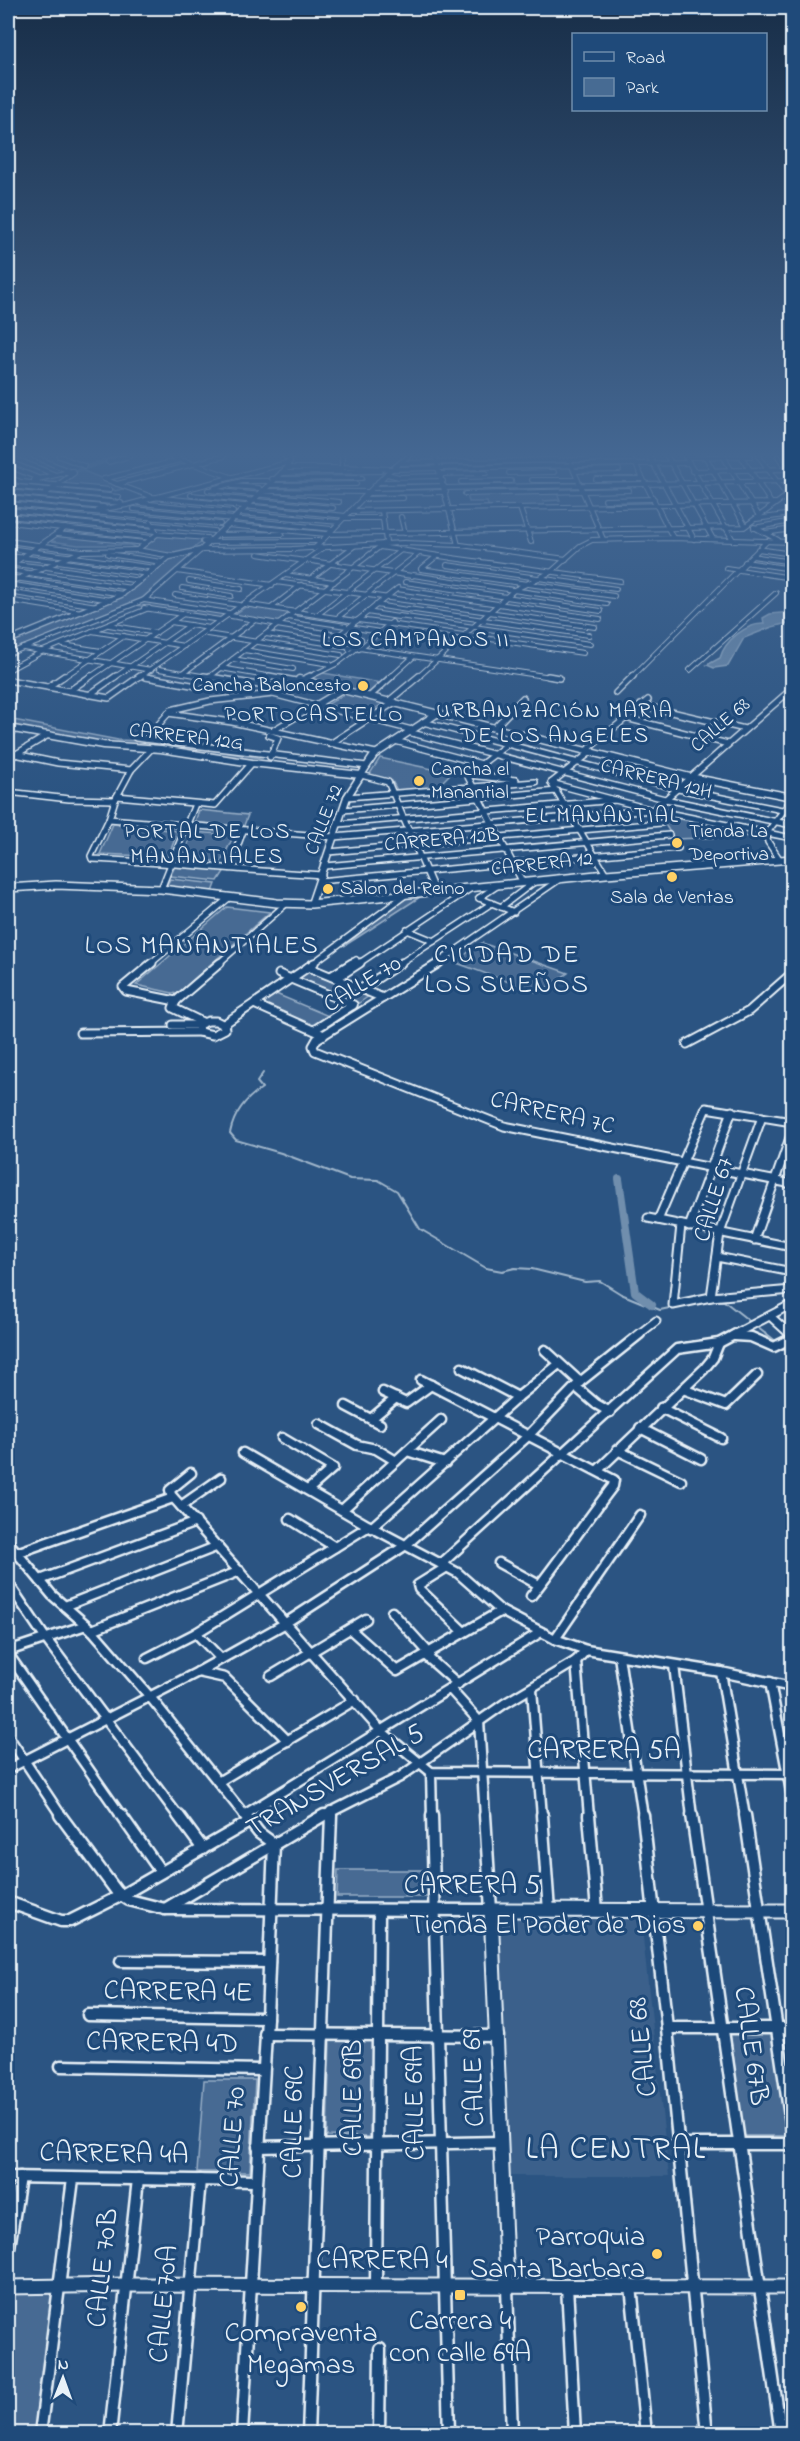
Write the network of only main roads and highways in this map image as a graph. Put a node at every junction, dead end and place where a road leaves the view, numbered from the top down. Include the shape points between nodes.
1 (792, 859) edge
2 (8, 888) edge

1 - 2 main road, CARRERA 12 via 311,904 161,889 56,885

